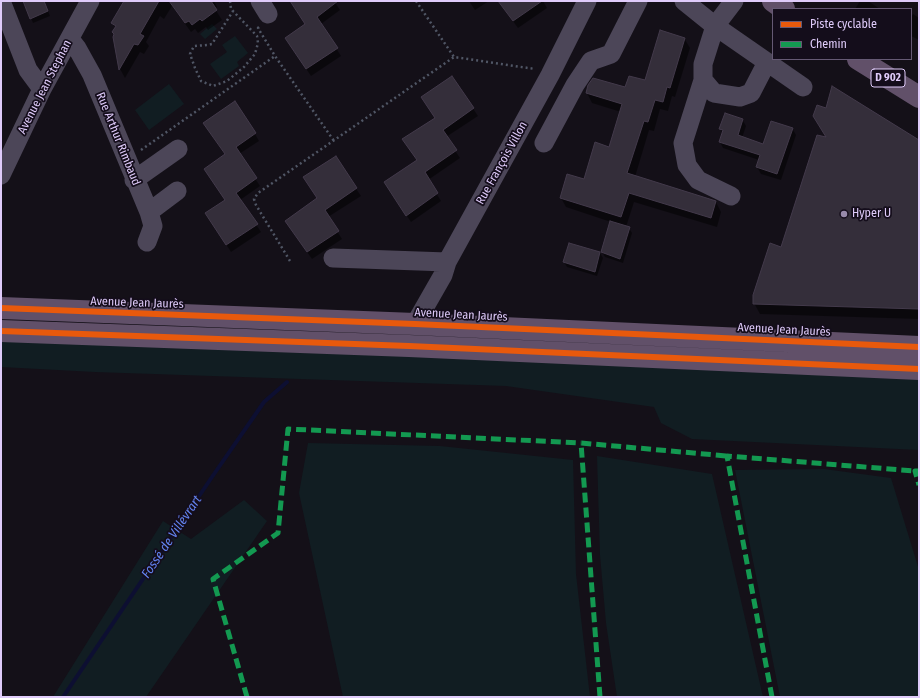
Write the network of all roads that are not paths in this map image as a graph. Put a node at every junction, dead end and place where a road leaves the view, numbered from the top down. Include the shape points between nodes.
1 (2, 1) edge
2 (90, 1) edge
3 (638, 1) edge
4 (684, 1) edge
5 (734, 1) edge
6 (773, 1) edge
7 (585, 2) edge
8 (783, 8) edge
9 (715, 26) junction
10 (70, 39) junction
11 (860, 60) edge
12 (767, 62) junction
13 (703, 80) junction
14 (803, 87) dead end
15 (42, 89) junction
16 (919, 97) edge
17 (544, 143) dead end
18 (178, 150) dead end
19 (1, 175) edge
20 (134, 180) junction
21 (177, 191) dead end
22 (731, 196) dead end
23 (149, 212) junction
24 (147, 242) dead end
25 (334, 258) dead end
26 (447, 262) junction
27 (1, 308) edge
28 (415, 324) junction
29 (1, 331) edge
30 (919, 347) edge
31 (919, 369) edge

1 - 15 street via 28,70
2 - 10 street, Avenue Jean Stephan
3 - 17 street via 611,54 591,61
4 - 9 street
5 - 9 street
6 - 8 main road
7 - 26 street, Rue François Villon via 550,75
9 - 12 street
9 - 13 street via 704,64
10 - 15 street, Avenue Jean Stephan
10 - 20 street, Rue Arthur Rimbaud via 92,75
11 - 16 main road, D 902
12 - 13 street via 751,93 740,97 714,92
12 - 14 street
13 - 22 street via 683,144 687,165 698,180
15 - 19 street, Avenue Jean Stephan
18 - 20 street
20 - 23 street, Rue Arthur Rimbaud
21 - 23 street
23 - 24 street, Rue Arthur Rimbaud via 153,226
25 - 26 street
26 - 28 street, Rue François Villon via 443,275
27 - 28 main road, Avenue Jean Jaurès
28 - 30 main road, Avenue Jean Jaurès
29 - 31 main road

